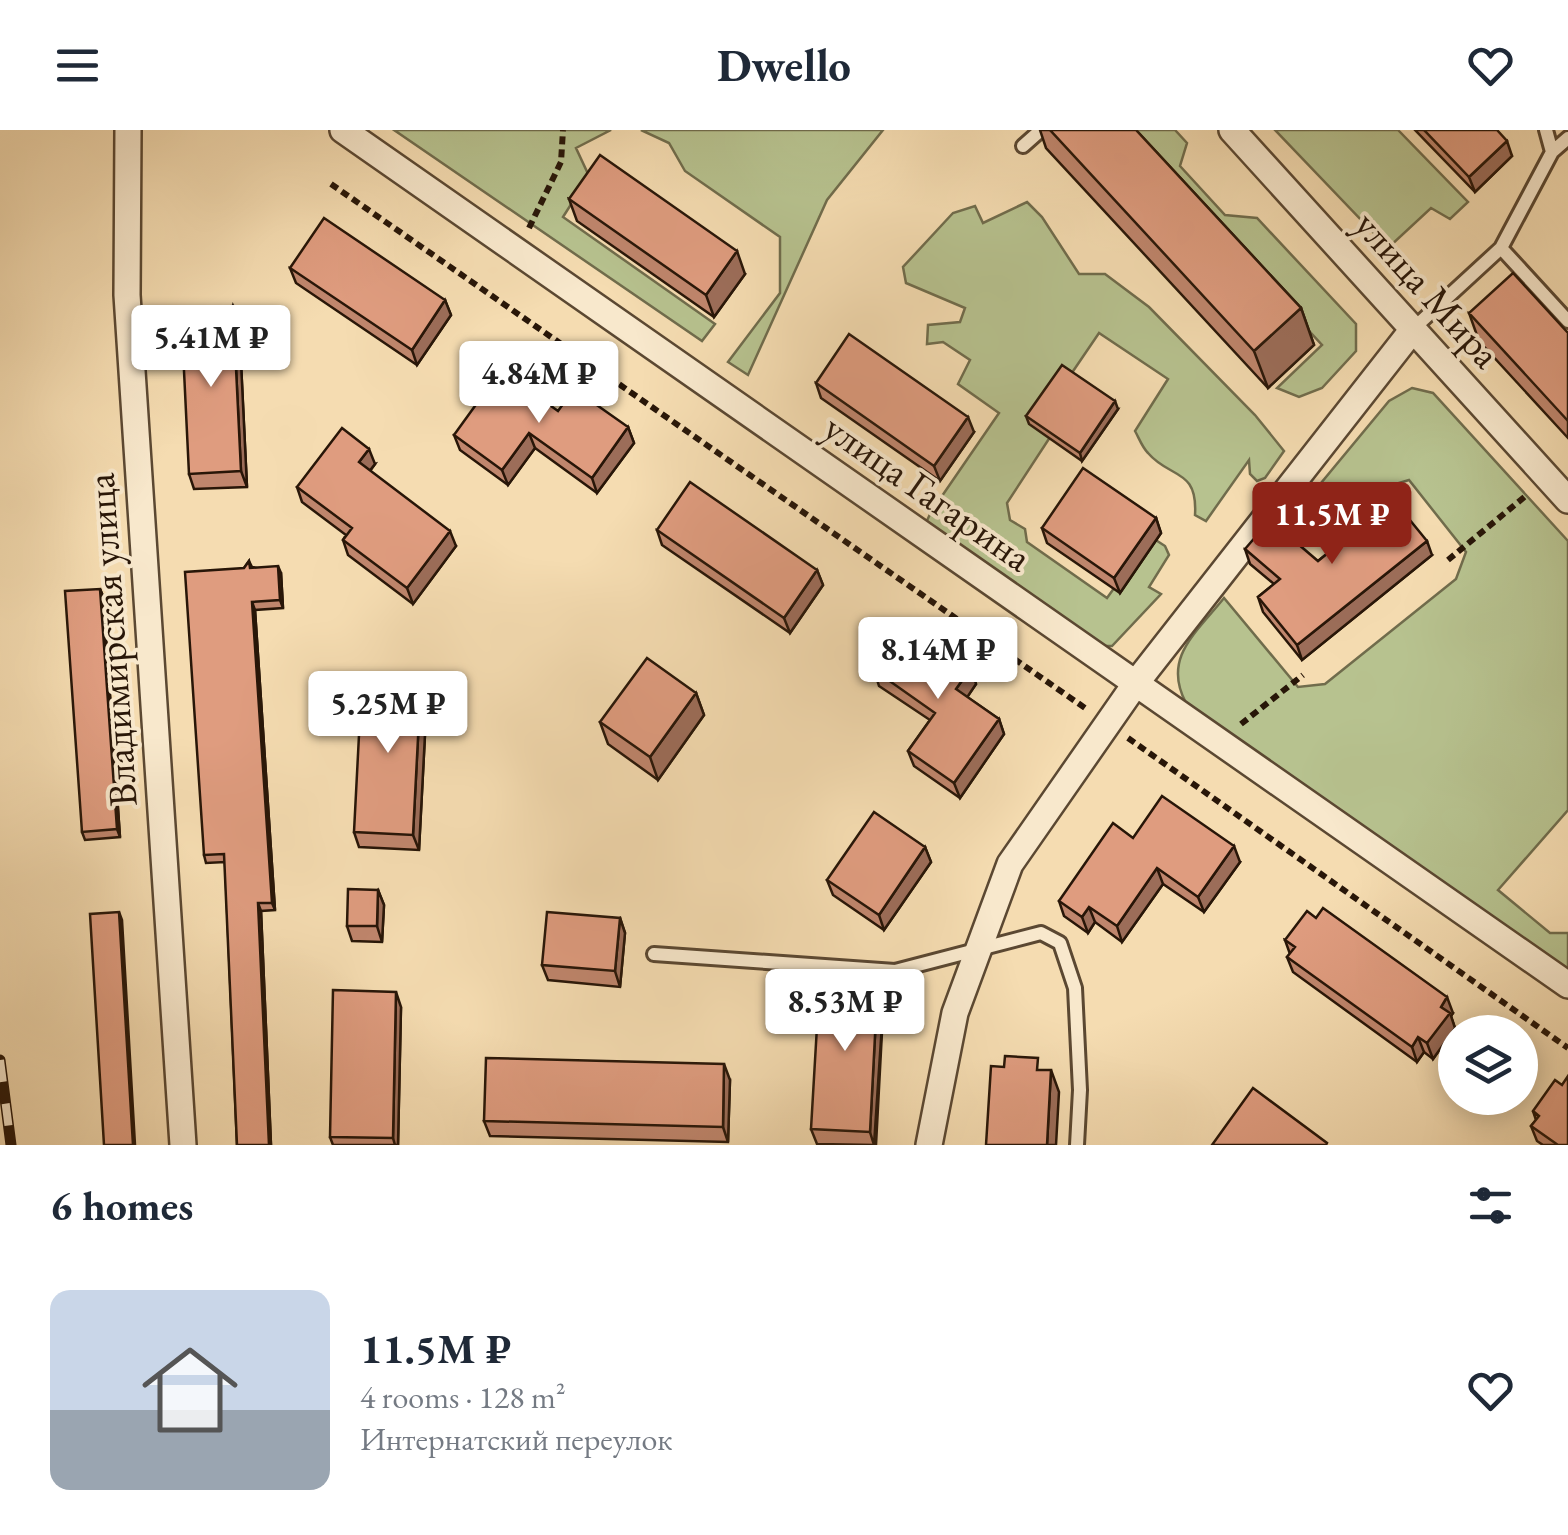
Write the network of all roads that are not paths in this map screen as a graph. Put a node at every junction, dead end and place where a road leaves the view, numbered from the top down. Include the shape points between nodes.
1 (128, 130) edge
2 (343, 130) edge
3 (1042, 130) edge
4 (1232, 130) edge
5 (1546, 130) edge
6 (1568, 138) edge
7 (1023, 146) dead end
8 (1552, 152) junction
9 (1568, 156) edge
10 (1501, 248) junction
11 (1568, 321) edge
12 (1414, 328) junction
13 (1568, 500) edge
14 (1136, 684) junction
15 (978, 952) junction
16 (654, 954) dead end
17 (1568, 985) edge
18 (183, 1145) edge
19 (929, 1145) edge
20 (1077, 1145) edge

1 - 18 street, Владимирская улица via 127,295
2 - 14 street, улица Гагарина
3 - 7 lane
4 - 12 street, улица Мира
5 - 8 lane
6 - 8 lane
8 - 9 lane
8 - 10 lane
10 - 11 lane
10 - 12 lane
12 - 13 street, улица Мира
12 - 14 street
14 - 15 street via 1010,864
14 - 17 street, улица Гагарина
15 - 16 lane via 895,971
15 - 19 street via 955,1014
15 - 20 lane via 1042,933 1060,942 1075,988

